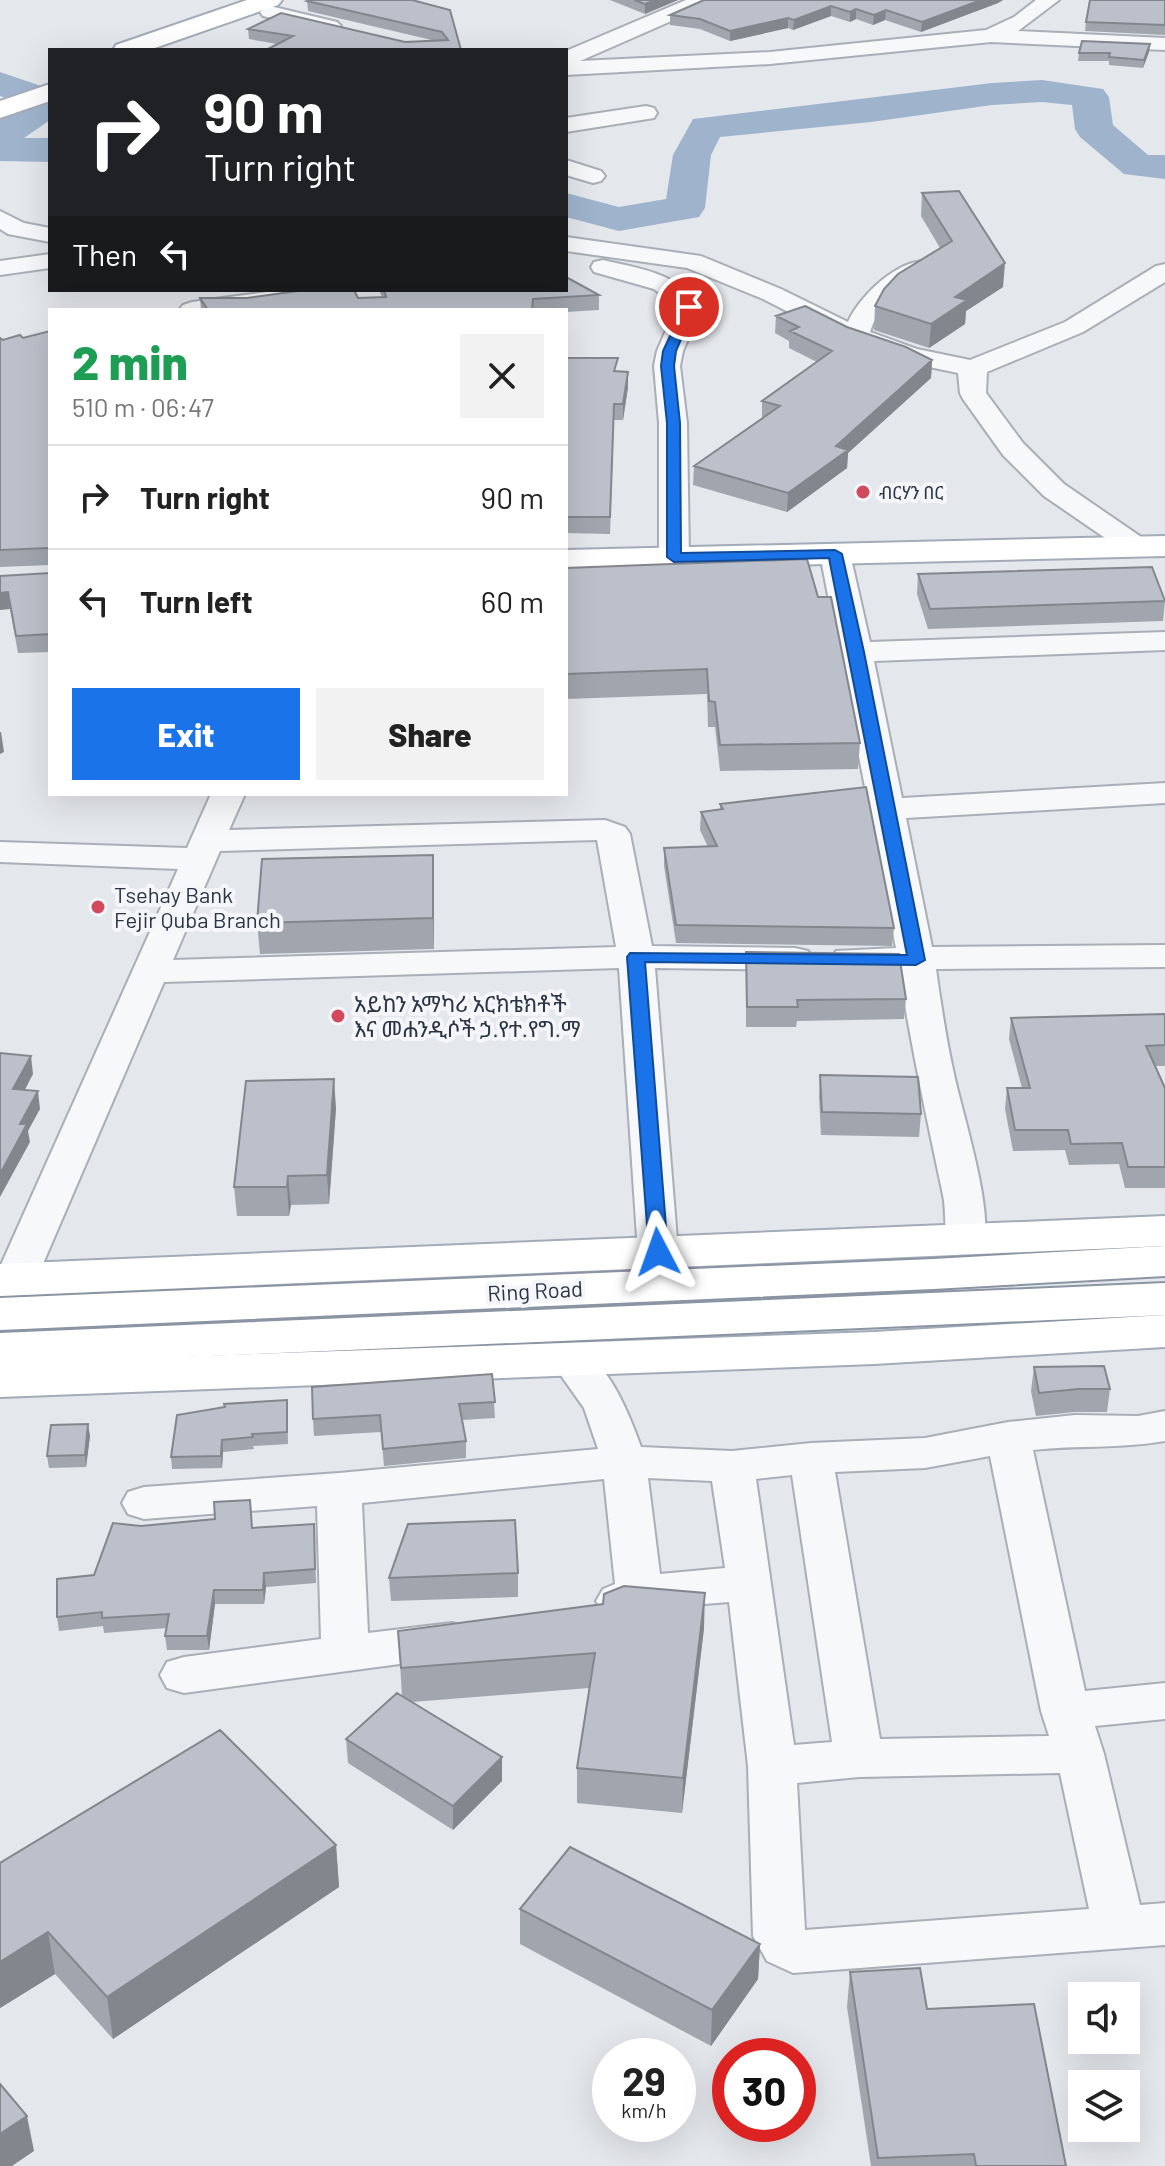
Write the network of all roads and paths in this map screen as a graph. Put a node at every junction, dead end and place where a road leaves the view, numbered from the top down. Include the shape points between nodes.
1 (300, 0) edge
2 (703, 0) edge
3 (1049, 0) edge
4 (270, 6) edge
5 (1028, 29) junction
6 (345, 30) edge
7 (1165, 44) edge
8 (132, 48) edge
9 (171, 48) edge
10 (568, 58) edge
11 (568, 68) edge
12 (44, 84) edge
13 (2, 104) edge
14 (646, 113) dead end
15 (568, 125) edge
16 (568, 168) edge
17 (593, 176) dead end
18 (8, 224) edge
19 (48, 234) edge
20 (570, 253) edge
21 (48, 261) edge
22 (7, 267) edge
23 (925, 267) edge
24 (1165, 271) edge
25 (323, 292) edge
26 (207, 308) edge
27 (856, 336) junction
28 (971, 369) junction
29 (1151, 546) edge
30 (835, 554) junction
31 (674, 557) junction
32 (568, 560) edge
33 (1165, 641) edge
34 (857, 652) junction
35 (1165, 793) edge
36 (227, 796) edge
37 (887, 809) junction
38 (202, 850) junction
39 (0, 852) edge
40 (1165, 956) edge
41 (636, 957) junction
42 (916, 960) junction
43 (150, 972) junction
44 (1165, 1231) edge
45 (967, 1240) junction
46 (658, 1252) junction
47 (1165, 1261) edge
48 (5, 1291) edge
49 (1165, 1299) edge
50 (1165, 1331) edge
51 (0, 1349) edge
52 (571, 1360) junction
53 (0, 1380) edge
54 (1165, 1426) edge
55 (1008, 1437) junction
56 (811, 1458) junction
57 (624, 1462) junction
58 (732, 1466) junction
59 (339, 1489) junction
60 (144, 1503) dead end
61 (750, 1583) junction
62 (639, 1593) junction
63 (584, 1616) edge
64 (500, 1634) edge
65 (345, 1654) junction
66 (184, 1675) dead end
67 (1165, 1701) edge
68 (1073, 1732) junction
69 (859, 1758) junction
70 (772, 1766) junction
71 (1142, 1925) edge

1 - 4 main road
2 - 10 street
3 - 5 street
4 - 6 street
4 - 8 main road
4 - 9 main road
5 - 7 street
5 - 11 street via 770,58
12 - 13 main road
14 - 15 street
16 - 17 street
18 - 19 street
18 - 22 street
20 - 27 street via 664,256 703,264
20 - 31 street via 668,286 689,307 667,366
21 - 22 street
23 - 27 street via 873,298
24 - 28 street via 1074,327
25 - 26 street
27 - 28 street
28 - 29 street via 973,393 1013,449 1054,490
29 - 30 main road
30 - 31 main road
30 - 34 street
31 - 32 main road
33 - 34 street
34 - 37 street
35 - 37 street
36 - 38 street
37 - 42 street
38 - 39 street
38 - 41 street via 605,830 617,842
38 - 43 street
40 - 42 street
41 - 42 street
41 - 43 street
41 - 46 street
42 - 45 street via 938,1093 964,1200
43 - 48 street
44 - 45 main road
45 - 46 main road
46 - 48 main road
47 - 48 main road, Ring Road via 933,1274
49 - 51 main road, Ring Road
50 - 52 main road
52 - 53 main road
52 - 57 street via 604,1405
54 - 55 street
55 - 56 street via 925,1453
55 - 68 street
56 - 58 street
56 - 69 street
57 - 58 street
57 - 59 street
57 - 62 street
58 - 61 street
59 - 60 street
59 - 65 street
61 - 62 street
61 - 70 street
62 - 63 street
64 - 65 street
65 - 66 street
67 - 68 street
68 - 69 street
68 - 71 street
69 - 70 street
70 - 71 street via 779,1936 793,1952

